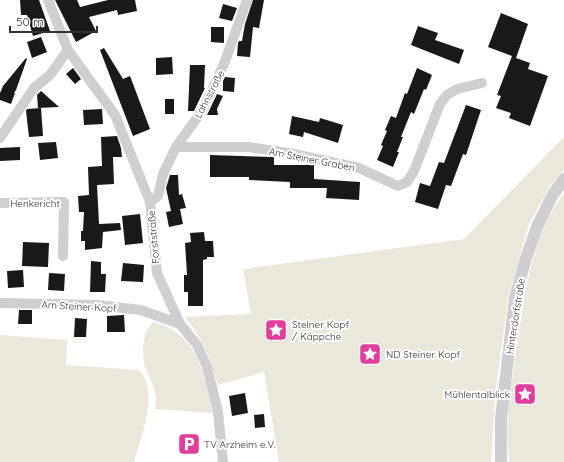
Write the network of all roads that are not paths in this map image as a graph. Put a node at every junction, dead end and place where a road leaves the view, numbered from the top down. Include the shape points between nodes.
1 (48, 0) edge
2 (247, 0) edge
3 (68, 50) junction
4 (482, 83) dead end
5 (0, 138) edge
6 (176, 148) junction
7 (564, 179) edge
8 (150, 202) junction
9 (0, 203) edge
10 (63, 256) dead end
11 (0, 303) edge
12 (180, 324) junction
13 (223, 462) edge
14 (501, 462) edge

1 - 3 street, Forststraße
2 - 6 street, Lahnstraße via 224,64 202,111
3 - 5 street via 50,74 34,88
3 - 8 street, Forststraße via 115,115
4 - 6 street, Am Steiner Graben via 457,89 447,95 440,104 414,171 407,182 398,186 359,168 294,154 249,147
6 - 8 street, Lahnstraße via 163,174 158,196
7 - 14 street, Hinterdorfstraße via 537,226 515,298 500,418
8 - 12 street, Forststraße via 156,268
9 - 10 street, Henkericht via 64,202
11 - 12 street, Am Steiner Kopf via 97,305 140,310
12 - 13 street, Forststraße via 197,346 207,367 218,412

